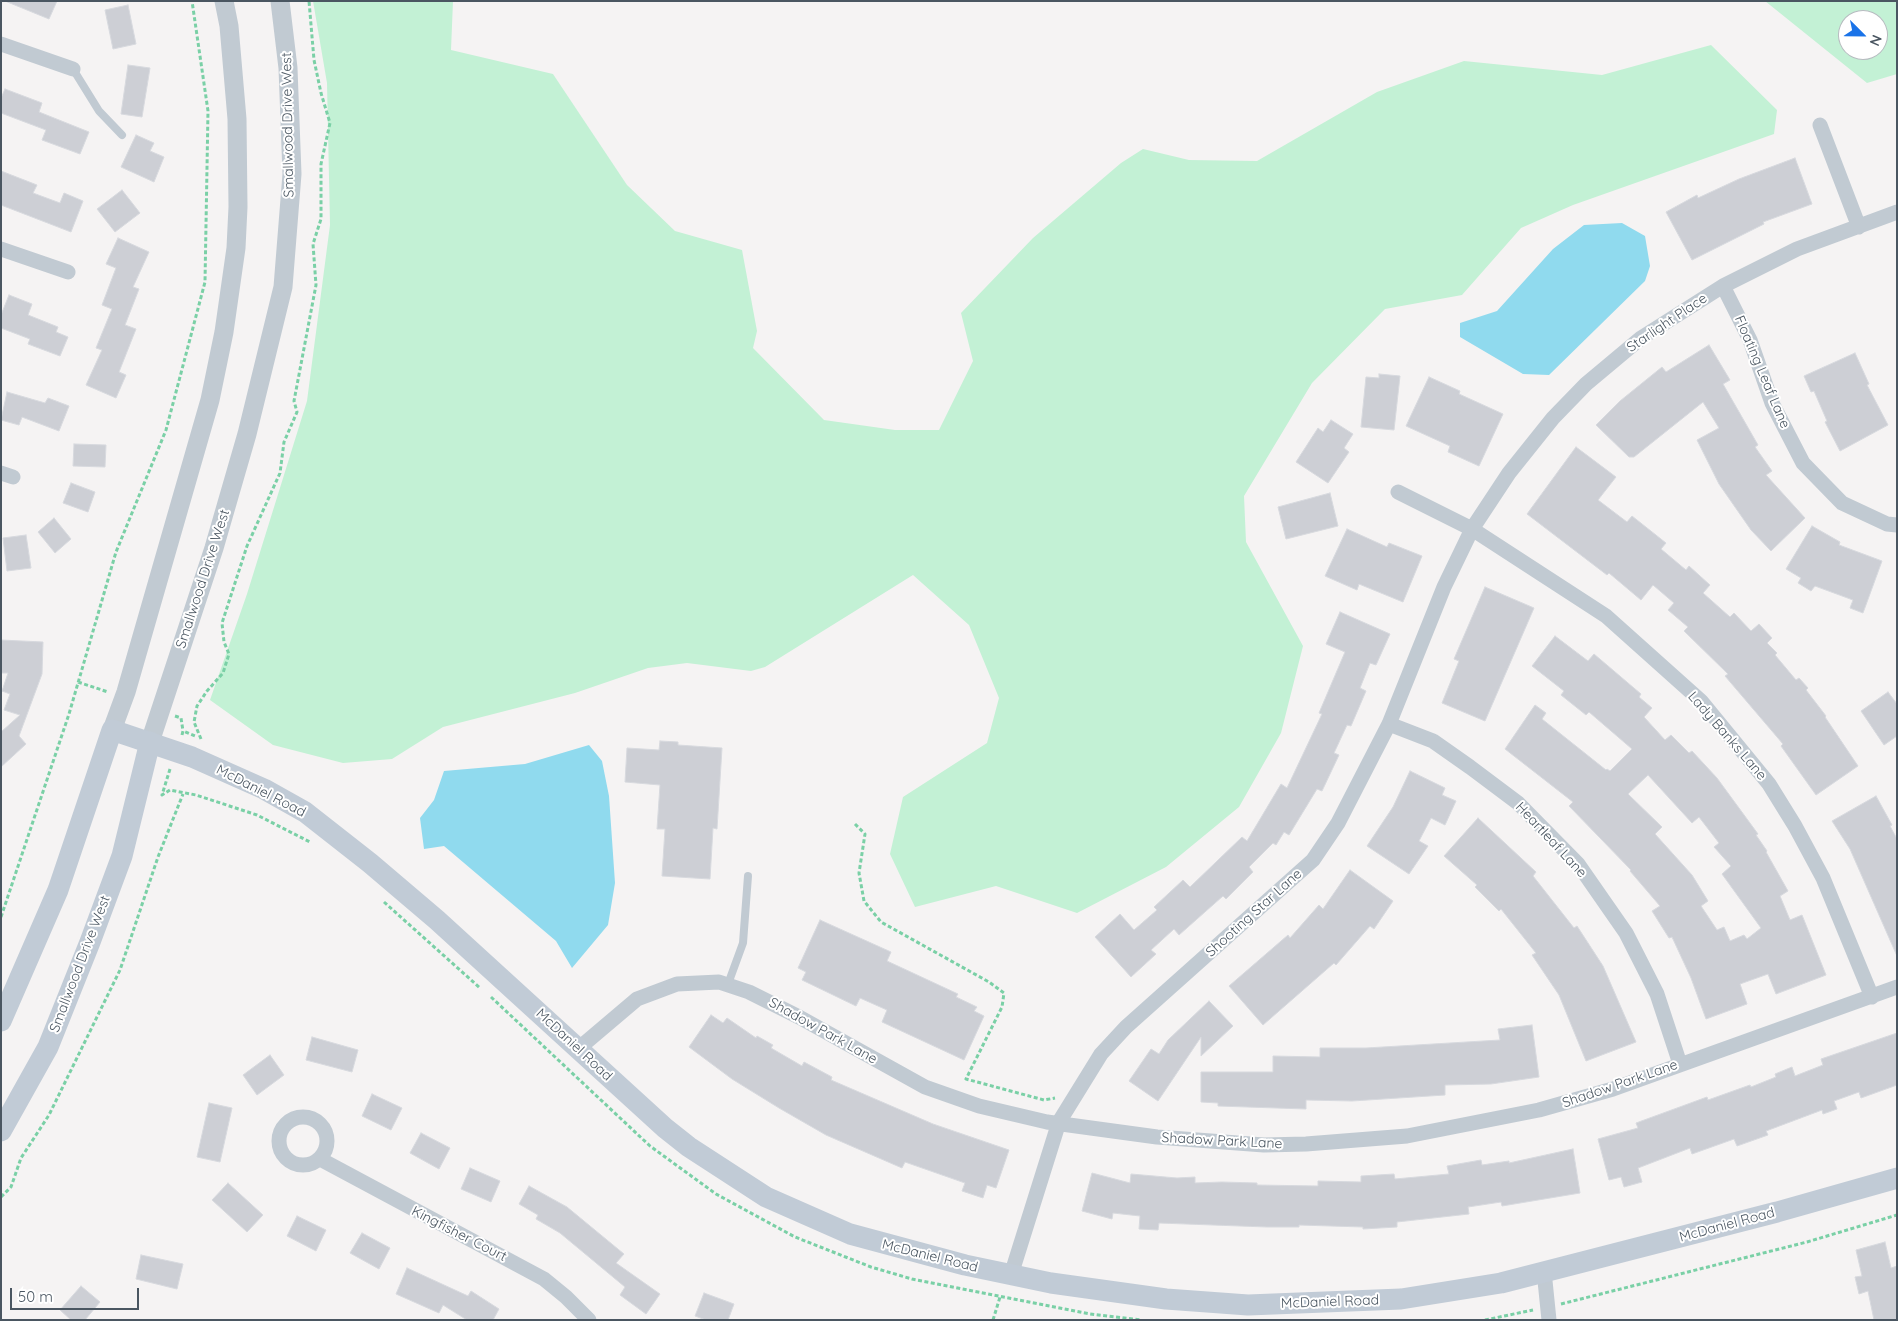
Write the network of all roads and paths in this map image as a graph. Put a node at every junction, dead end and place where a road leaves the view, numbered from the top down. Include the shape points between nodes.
1 (192, 1) edge
2 (224, 1) edge
3 (280, 1) edge
4 (1, 44) edge
5 (73, 69) joint
6 (1820, 125) dead end
7 (122, 135) dead end
8 (1897, 212) edge
9 (1860, 227) junction
10 (1, 249) edge
11 (68, 272) dead end
12 (1723, 286) junction
13 (1398, 492) dead end
14 (1897, 525) edge
15 (1472, 528) junction
16 (227, 608) dead end
17 (1389, 724) junction
18 (112, 730) junction
19 (201, 738) dead end
20 (150, 742) junction
21 (183, 794) dead end
22 (855, 824) dead end
23 (748, 876) dead end
24 (1, 917) edge
25 (728, 984) junction
26 (1897, 987) edge
27 (1872, 997) junction
28 (1, 1020) edge
29 (578, 1049) junction
30 (1680, 1064) junction
31 (1058, 1098) dead end
32 (1060, 1122) junction
33 (1, 1131) edge
34 (320, 1159) dead end
35 (1897, 1178) edge
36 (1, 1197) edge
37 (1897, 1216) edge
38 (1544, 1271) junction
39 (1011, 1275) junction
40 (1000, 1297) dead end
41 (1548, 1313) edge
42 (590, 1320) edge
43 (993, 1320) edge
44 (1485, 1320) edge

1 - 24 path via 208,111 205,282 166,430 116,552 69,714
2 - 18 street via 237,119 238,207 236,248 224,332 210,400 126,692
3 - 20 street, Smallwood Drive West via 288,68 292,174 283,287 248,434
4 - 5 street
5 - 7 lane via 99,111
6 - 9 street
8 - 9 street, Starlight Place
9 - 12 street, Starlight Place via 1797,249
10 - 11 street
12 - 14 street, Floating Leaf Lane via 1750,340 1772,403 1803,463 1842,503 1887,524
12 - 15 street, Starlight Place via 1641,338 1586,384 1553,418 1509,473
13 - 15 street, Lady Banks Lane
15 - 17 street, Shooting Star Lane via 1444,587
15 - 27 street, Lady Banks Lane via 1606,616 1701,701 1769,784 1795,826 1823,878
16 - 19 path via 222,623 229,654 223,673 197,706 194,722
17 - 30 street, Heartleaf Lane via 1433,741 1470,767 1518,803 1578,864 1630,942 1656,994
17 - 32 street, Shooting Star Lane via 1338,822 1313,860 1126,1027 1101,1054
18 - 20 main road, McDaniel Road
18 - 28 main road via 58,890
20 - 29 main road, McDaniel Road via 192,756 305,812 437,920
20 - 33 main road, Smallwood Drive West via 122,856 90,942 48,1047
21 - 36 path via 120,970 49,1115 21,1158 11,1187
22 - 31 path via 865,834 859,873 864,900 881,922 1004,993 1002,1007 966,1079 1044,1100
23 - 25 lane via 743,943
25 - 29 street, Shadow Park Lane via 704,981 677,984 650,993 626,1006
25 - 32 street, Shadow Park Lane via 799,1017 925,1087 1010,1114
26 - 27 street, Shadow Park Lane
27 - 30 street, Shadow Park Lane
29 - 39 main road, McDaniel Road via 689,1147 766,1196 850,1234
30 - 32 street, Shadow Park Lane via 1613,1089 1539,1110 1466,1126 1368,1140 1285,1145 1222,1143 1128,1134
32 - 39 street, Shooting Star Lane
34 - 42 street, Kingfisher Court via 544,1279
35 - 38 main road, McDaniel Road
37 - 41 path
38 - 39 main road, McDaniel Road via 1501,1283 1401,1299 1248,1304 1166,1299
38 - 41 street
40 - 43 path
41 - 44 path

